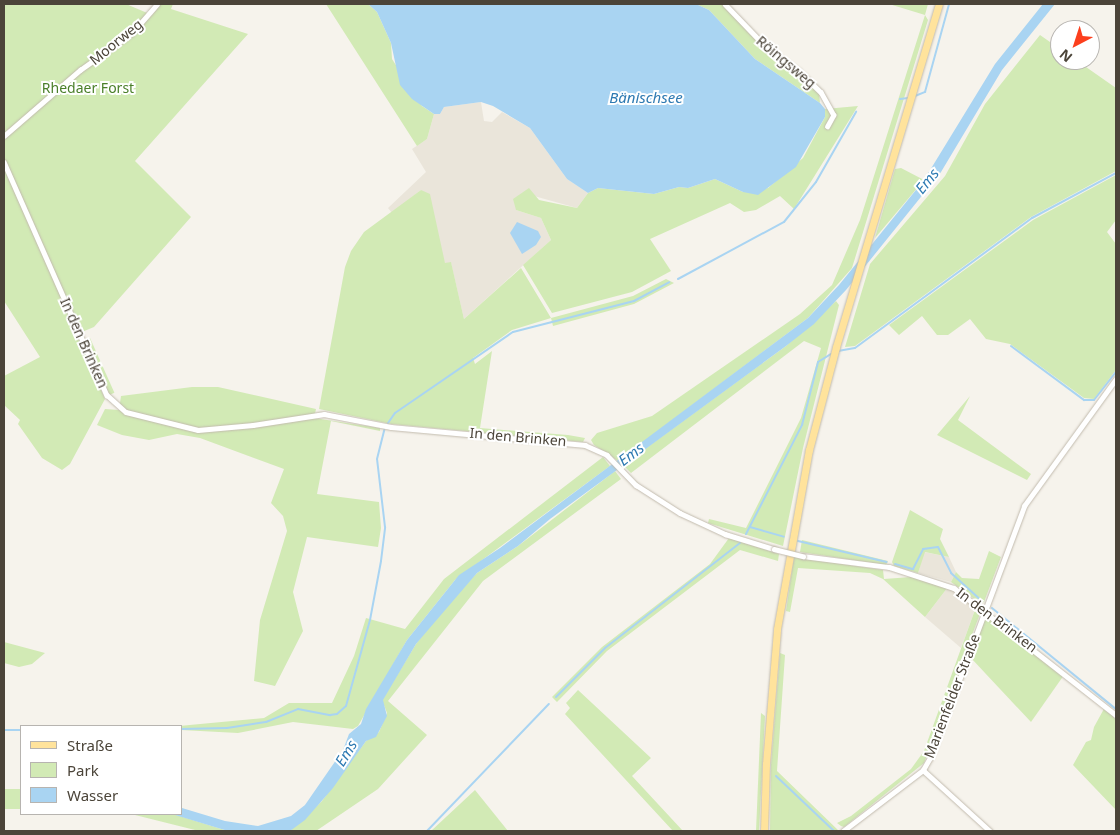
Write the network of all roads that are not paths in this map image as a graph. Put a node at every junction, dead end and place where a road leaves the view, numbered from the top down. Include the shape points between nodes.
1 (157, 4) edge
2 (725, 4) edge
3 (939, 4) edge
4 (828, 126) dead end
5 (4, 136) edge
6 (4, 162) edge
7 (1116, 379) edge
8 (984, 610) junction
9 (1116, 715) edge
10 (923, 770) junction
11 (764, 831) edge
12 (843, 831) edge
13 (990, 831) edge

1 - 5 street, Moorweg via 132,33 80,70
2 - 4 street, Röingsweg via 771,52 799,71 821,92 834,115
3 - 11 main road via 844,318 798,504 777,629
6 - 8 street, In den Brinken, bridge via 107,394 126,412 198,430 324,414 391,427 585,445 613,460 636,484 680,514 725,534 803,556 888,567 945,584
7 - 8 street, Marienfelder Straße via 1024,506
8 - 9 street, In den Brinken
8 - 10 street, Marienfelder Straße
10 - 12 street, Marienfelder Straße
10 - 13 street

